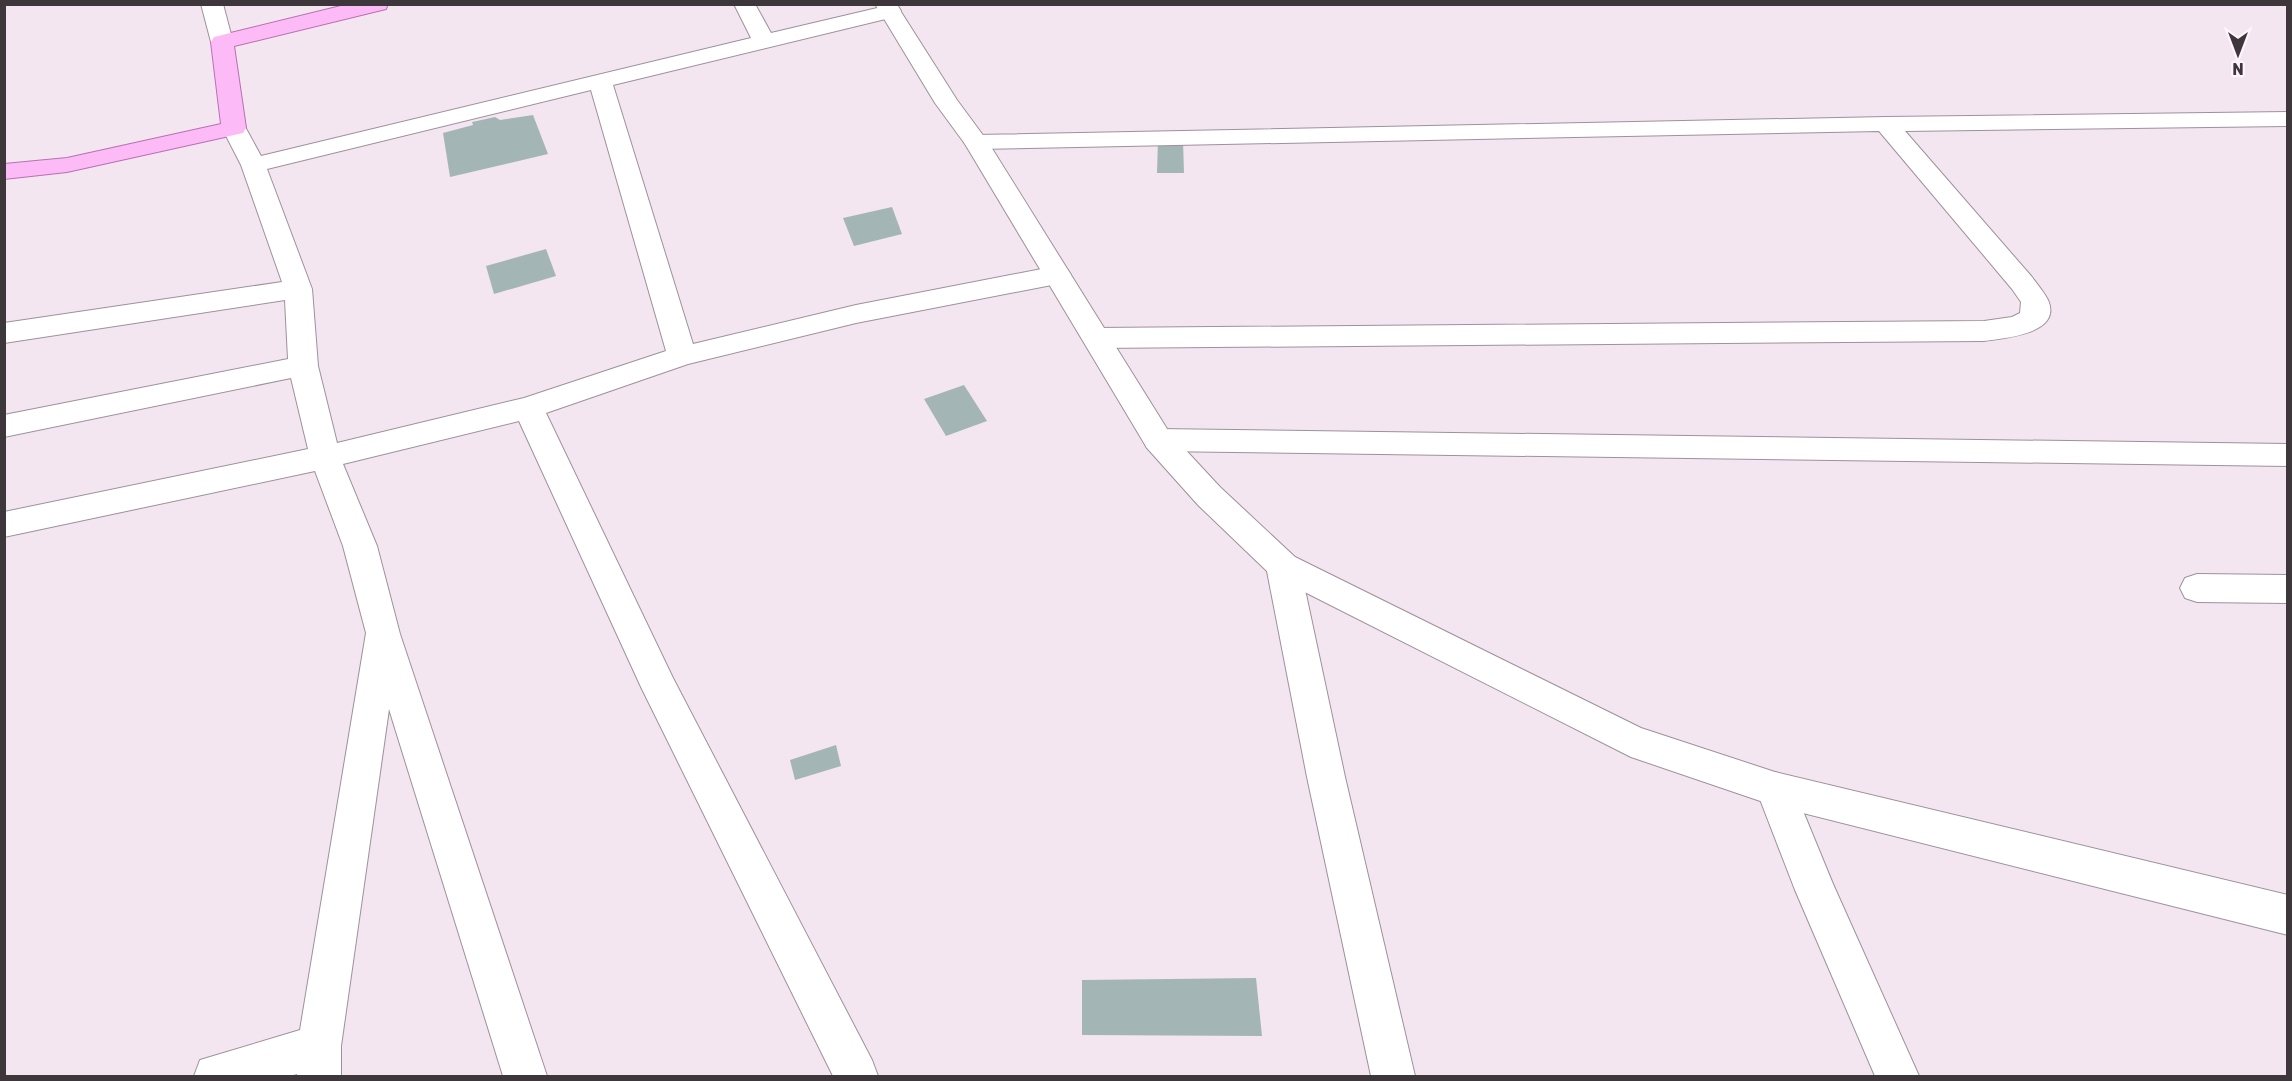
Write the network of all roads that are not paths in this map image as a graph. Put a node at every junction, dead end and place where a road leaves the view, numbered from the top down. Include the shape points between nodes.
1 (212, 4) edge
2 (378, 4) edge
3 (744, 4) edge
4 (888, 8) edge
5 (764, 41) junction
6 (222, 42) junction
7 (600, 81) junction
8 (2288, 118) edge
9 (1886, 124) junction
10 (234, 128) junction
11 (976, 142) junction
12 (253, 165) junction
13 (4, 172) edge
14 (1057, 276) junction
15 (298, 289) junction
16 (4, 333) edge
17 (1096, 338) junction
18 (682, 356) junction
19 (303, 366) junction
20 (528, 408) junction
21 (4, 426) edge
22 (1158, 440) junction
23 (2288, 455) edge
24 (325, 457) junction
25 (4, 525) edge
26 (1283, 566) junction
27 (2197, 588) dead end
28 (2288, 589) edge
29 (383, 633) junction
30 (1775, 789) junction
31 (2288, 915) edge
32 (319, 1061) edge
33 (216, 1077) edge
34 (525, 1077) edge
35 (856, 1077) edge
36 (1393, 1077) edge
37 (1897, 1077) edge

1 - 6 street
2 - 6 main road
3 - 5 street
4 - 5 street
4 - 11 street
5 - 7 street
6 - 10 main road
7 - 12 street
7 - 18 street
8 - 9 street
9 - 11 street
9 - 17 street via 2022,283 2035,302 2034,318 2018,326 1984,330
10 - 12 street
10 - 13 main road via 66,165
11 - 14 street
12 - 15 street
14 - 17 street
14 - 18 street via 856,315
15 - 16 street
15 - 19 street
17 - 22 street
18 - 20 street
19 - 21 street
19 - 24 street
20 - 24 street
20 - 35 street via 659,687
22 - 23 street
22 - 26 street via 1209,496
24 - 25 street
24 - 29 street via 360,546
26 - 30 street via 1631,741
26 - 36 street
27 - 28 street
29 - 32 street
29 - 34 street
30 - 31 street
30 - 37 street
32 - 33 street

